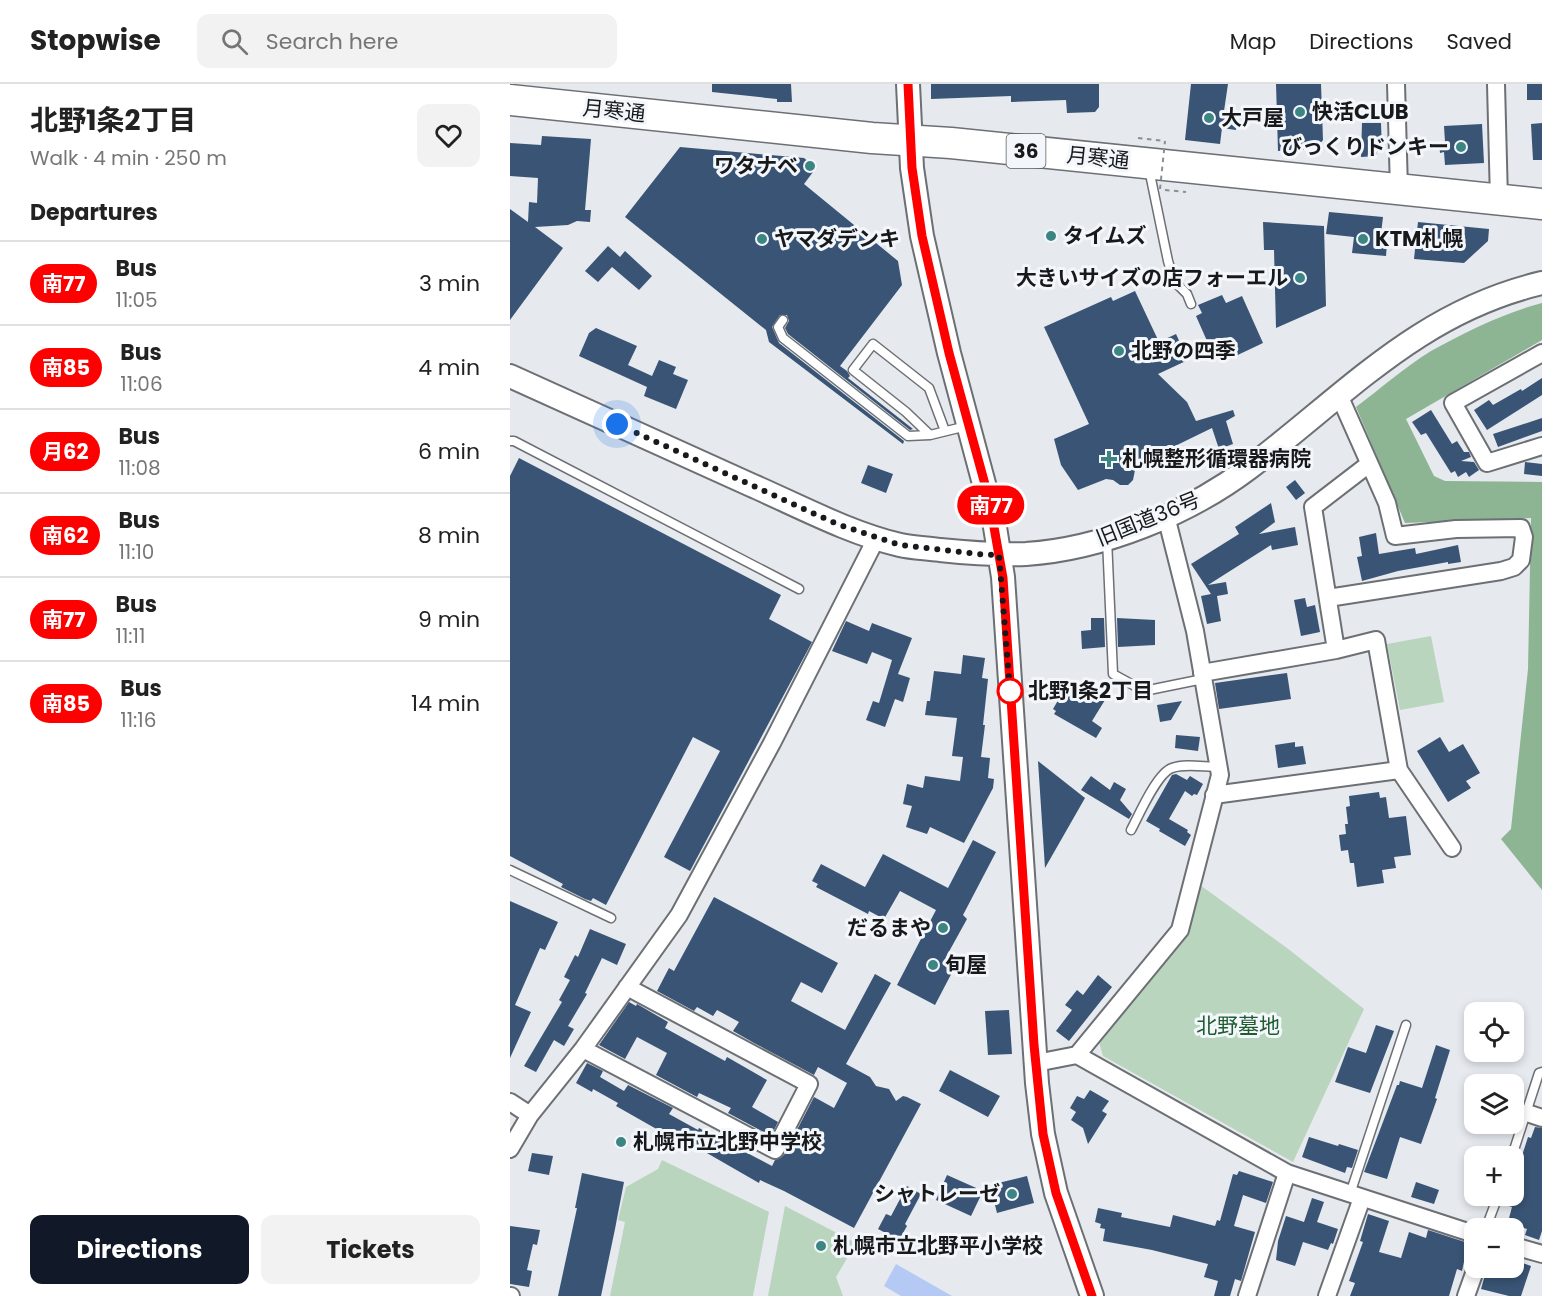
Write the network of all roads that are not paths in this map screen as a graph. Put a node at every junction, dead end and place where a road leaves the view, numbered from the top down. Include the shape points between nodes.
1 (516, 84) edge
2 (908, 84) edge
3 (1396, 84) edge
4 (1496, 84) edge
5 (510, 91) edge
6 (510, 100) edge
7 (910, 140) junction
8 (1153, 158) junction
9 (1399, 189) junction
10 (1499, 200) junction
11 (1542, 204) edge
12 (1542, 283) edge
13 (1191, 304) dead end
14 (783, 320) dead end
15 (1542, 353) edge
16 (510, 376) edge
17 (1339, 395) junction
18 (970, 426) junction
19 (945, 431) junction
20 (930, 435) junction
21 (510, 441) edge
22 (1542, 446) edge
23 (1369, 464) junction
24 (1166, 516) junction
25 (877, 537) junction
26 (1107, 538) junction
27 (999, 555) junction
28 (800, 588) dead end
29 (1328, 598) junction
30 (1336, 650) junction
31 (1203, 676) junction
32 (1218, 767) junction
33 (1399, 770) junction
34 (1214, 795) junction
35 (1131, 830) dead end
36 (1452, 848) dead end
37 (510, 870) edge
38 (611, 918) dead end
39 (627, 987) junction
40 (1406, 1025) dead end
41 (583, 1049) junction
42 (1077, 1055) junction
43 (1036, 1063) junction
44 (1542, 1072) edge
45 (510, 1102) edge
46 (530, 1115) junction
47 (1535, 1116) edge
48 (1518, 1146) edge
49 (510, 1149) edge
50 (1287, 1173) junction
51 (1356, 1196) junction
52 (1464, 1231) edge
53 (1524, 1248) edge
54 (1542, 1254) edge
55 (1472, 1278) edge
56 (1092, 1296) edge
57 (1247, 1296) edge
58 (1327, 1296) edge
59 (1466, 1296) edge

1 - 5 street
2 - 7 street
3 - 9 street
4 - 10 street
6 - 7 highway, 月寒通 / 36
7 - 8 highway, 月寒通 / 36
7 - 18 street via 922,236
8 - 9 highway, 月寒通 / 36
8 - 13 lane via 1171,271
9 - 10 highway, 月寒通 / 36
10 - 11 highway, 月寒通 / 36
12 - 17 street, 旧国道36号 via 1496,297 1444,320 1399,347
14 - 20 lane via 778,327 783,338 908,436
15 - 22 street via 1453,403 1487,463
16 - 25 street, 旧国道36号 via 837,524
17 - 23 street
17 - 24 street, 旧国道36号 via 1247,469
18 - 19 lane
18 - 27 street
19 - 20 lane
19 - 20 lane via 928,388 873,344 853,370
21 - 28 lane
23 - 29 street via 1313,507
23 - 29 street via 1387,503 1395,536 1456,529 1521,528 1521,560 1502,571
24 - 26 street, 旧国道36号
24 - 31 street
25 - 27 street, 旧国道36号 via 900,545
25 - 39 street via 679,915
26 - 27 street, 旧国道36号 via 1040,552
26 - 31 lane via 1113,674 1144,691
27 - 43 street
29 - 30 street
30 - 31 street
30 - 33 street via 1376,640
31 - 32 street
32 - 34 street via 1220,775
32 - 35 lane via 1168,769
33 - 34 street
33 - 36 street
34 - 42 street via 1180,930
37 - 38 lane
39 - 41 street
39 - 41 street via 809,1084 775,1150
40 - 51 lane
41 - 46 street
42 - 43 street
42 - 50 street
43 - 56 street via 1050,1166 1070,1238
44 - 47 lane
45 - 46 street
46 - 49 street
47 - 48 lane
50 - 51 street
50 - 57 street
51 - 52 street
51 - 58 street
53 - 54 street
55 - 59 street

